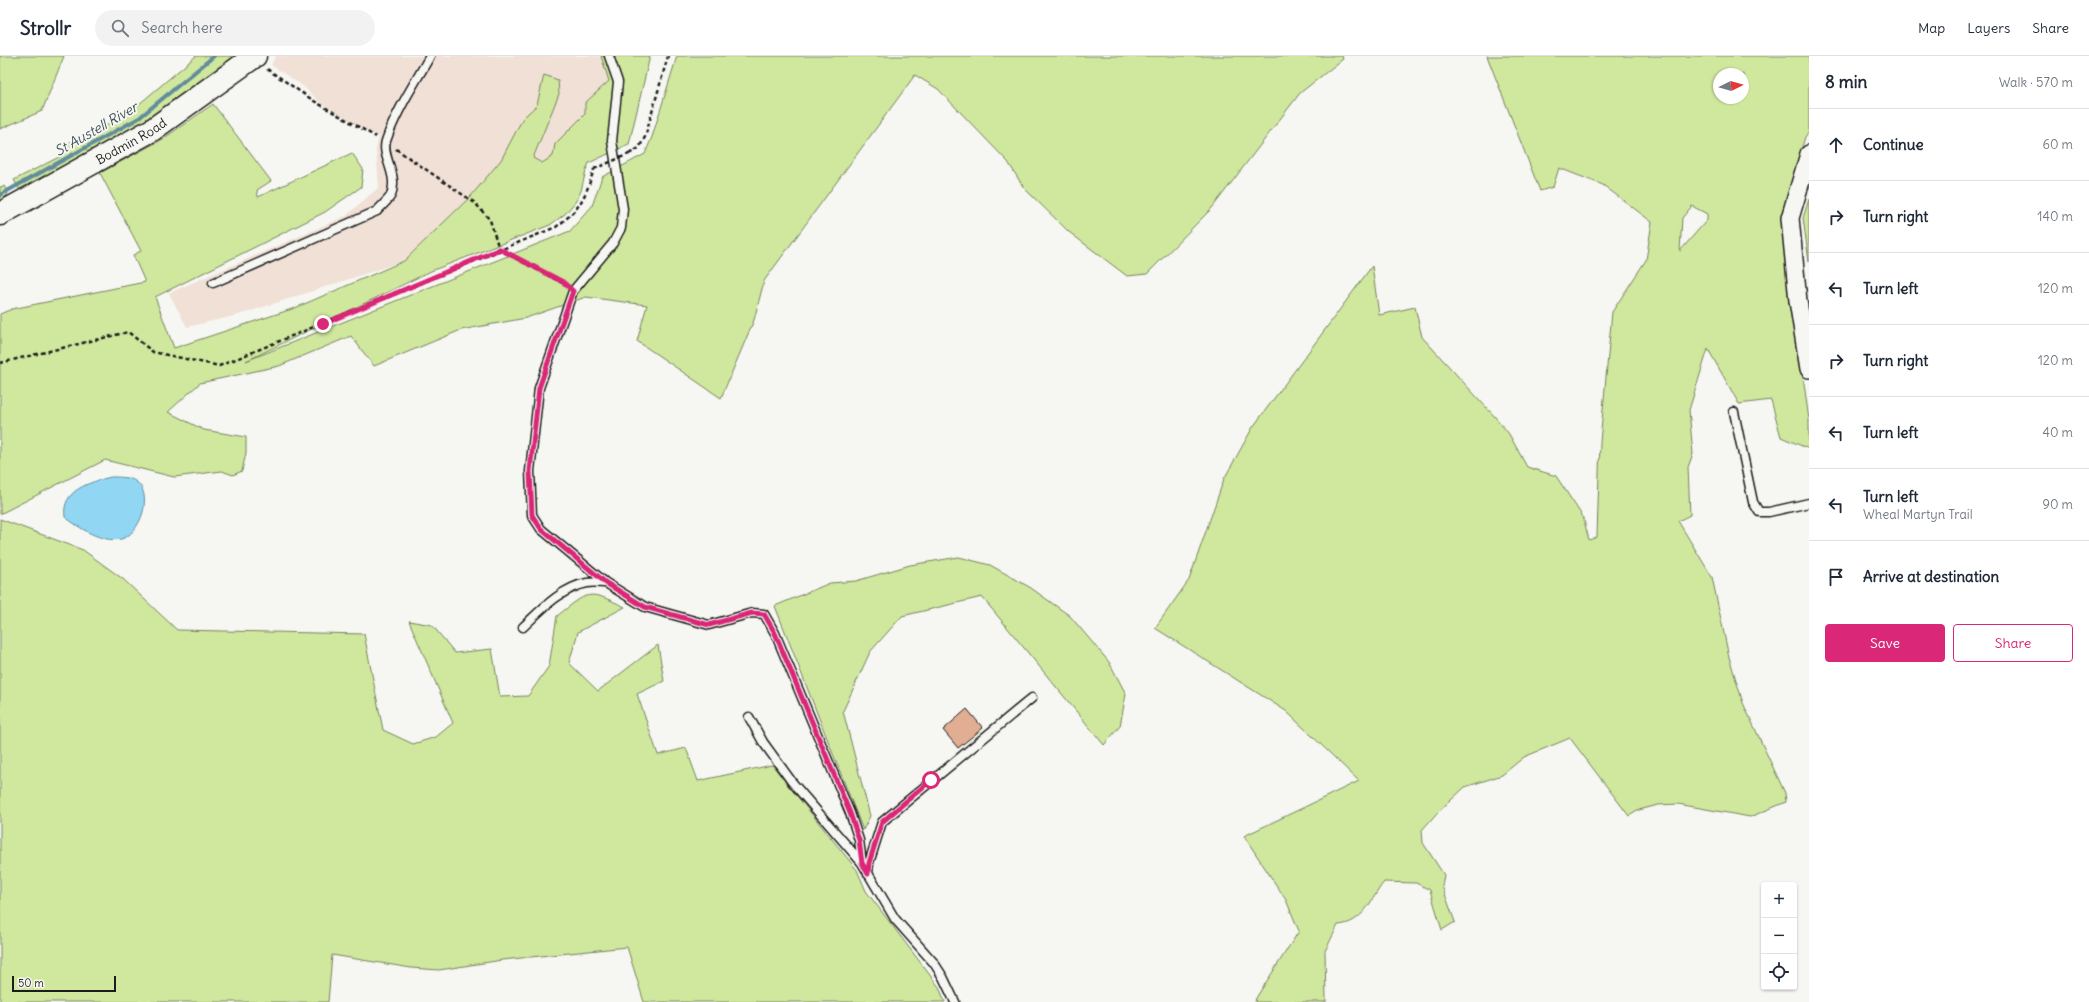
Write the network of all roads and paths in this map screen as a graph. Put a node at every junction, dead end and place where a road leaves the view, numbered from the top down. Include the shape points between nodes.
1 (430, 56) edge
2 (609, 56) edge
3 (668, 56) edge
4 (254, 57) edge
5 (386, 142) junction
6 (1809, 154) edge
7 (0, 214) edge
8 (500, 249) junction
9 (213, 283) dead end
10 (573, 291) junction
11 (0, 363) edge
12 (1809, 369) edge
13 (1734, 412) dead end
14 (1809, 503) edge
15 (606, 583) junction
16 (523, 627) dead end
17 (1032, 698) dead end
18 (749, 717) dead end
19 (862, 863) junction
20 (868, 874) junction
21 (955, 1002) edge

1 - 5 lane via 399,110
2 - 10 lane via 618,82 612,141 623,209 621,228 612,244
3 - 8 path, bridge via 645,137 639,148 594,169 586,195 572,215 556,227
4 - 5 path via 314,102
4 - 7 main road, Bodmin Road via 152,130
5 - 8 path via 475,203 490,220
5 - 9 lane via 386,153 394,177 391,195 377,211
6 - 12 street via 1790,218 1798,302
8 - 10 path via 563,282
8 - 11 path via 219,366 153,352 128,332
10 - 15 lane via 539,388 530,471 532,515 541,529
13 - 14 lane via 1753,502 1759,512
15 - 16 lane via 587,583 566,591 548,603
15 - 19 lane via 645,607 698,623 709,625 752,613 764,614 775,633 850,813 859,840
17 - 20 lane via 882,822
18 - 19 lane via 763,742 792,782
19 - 20 lane
20 - 21 lane via 895,918 944,977

